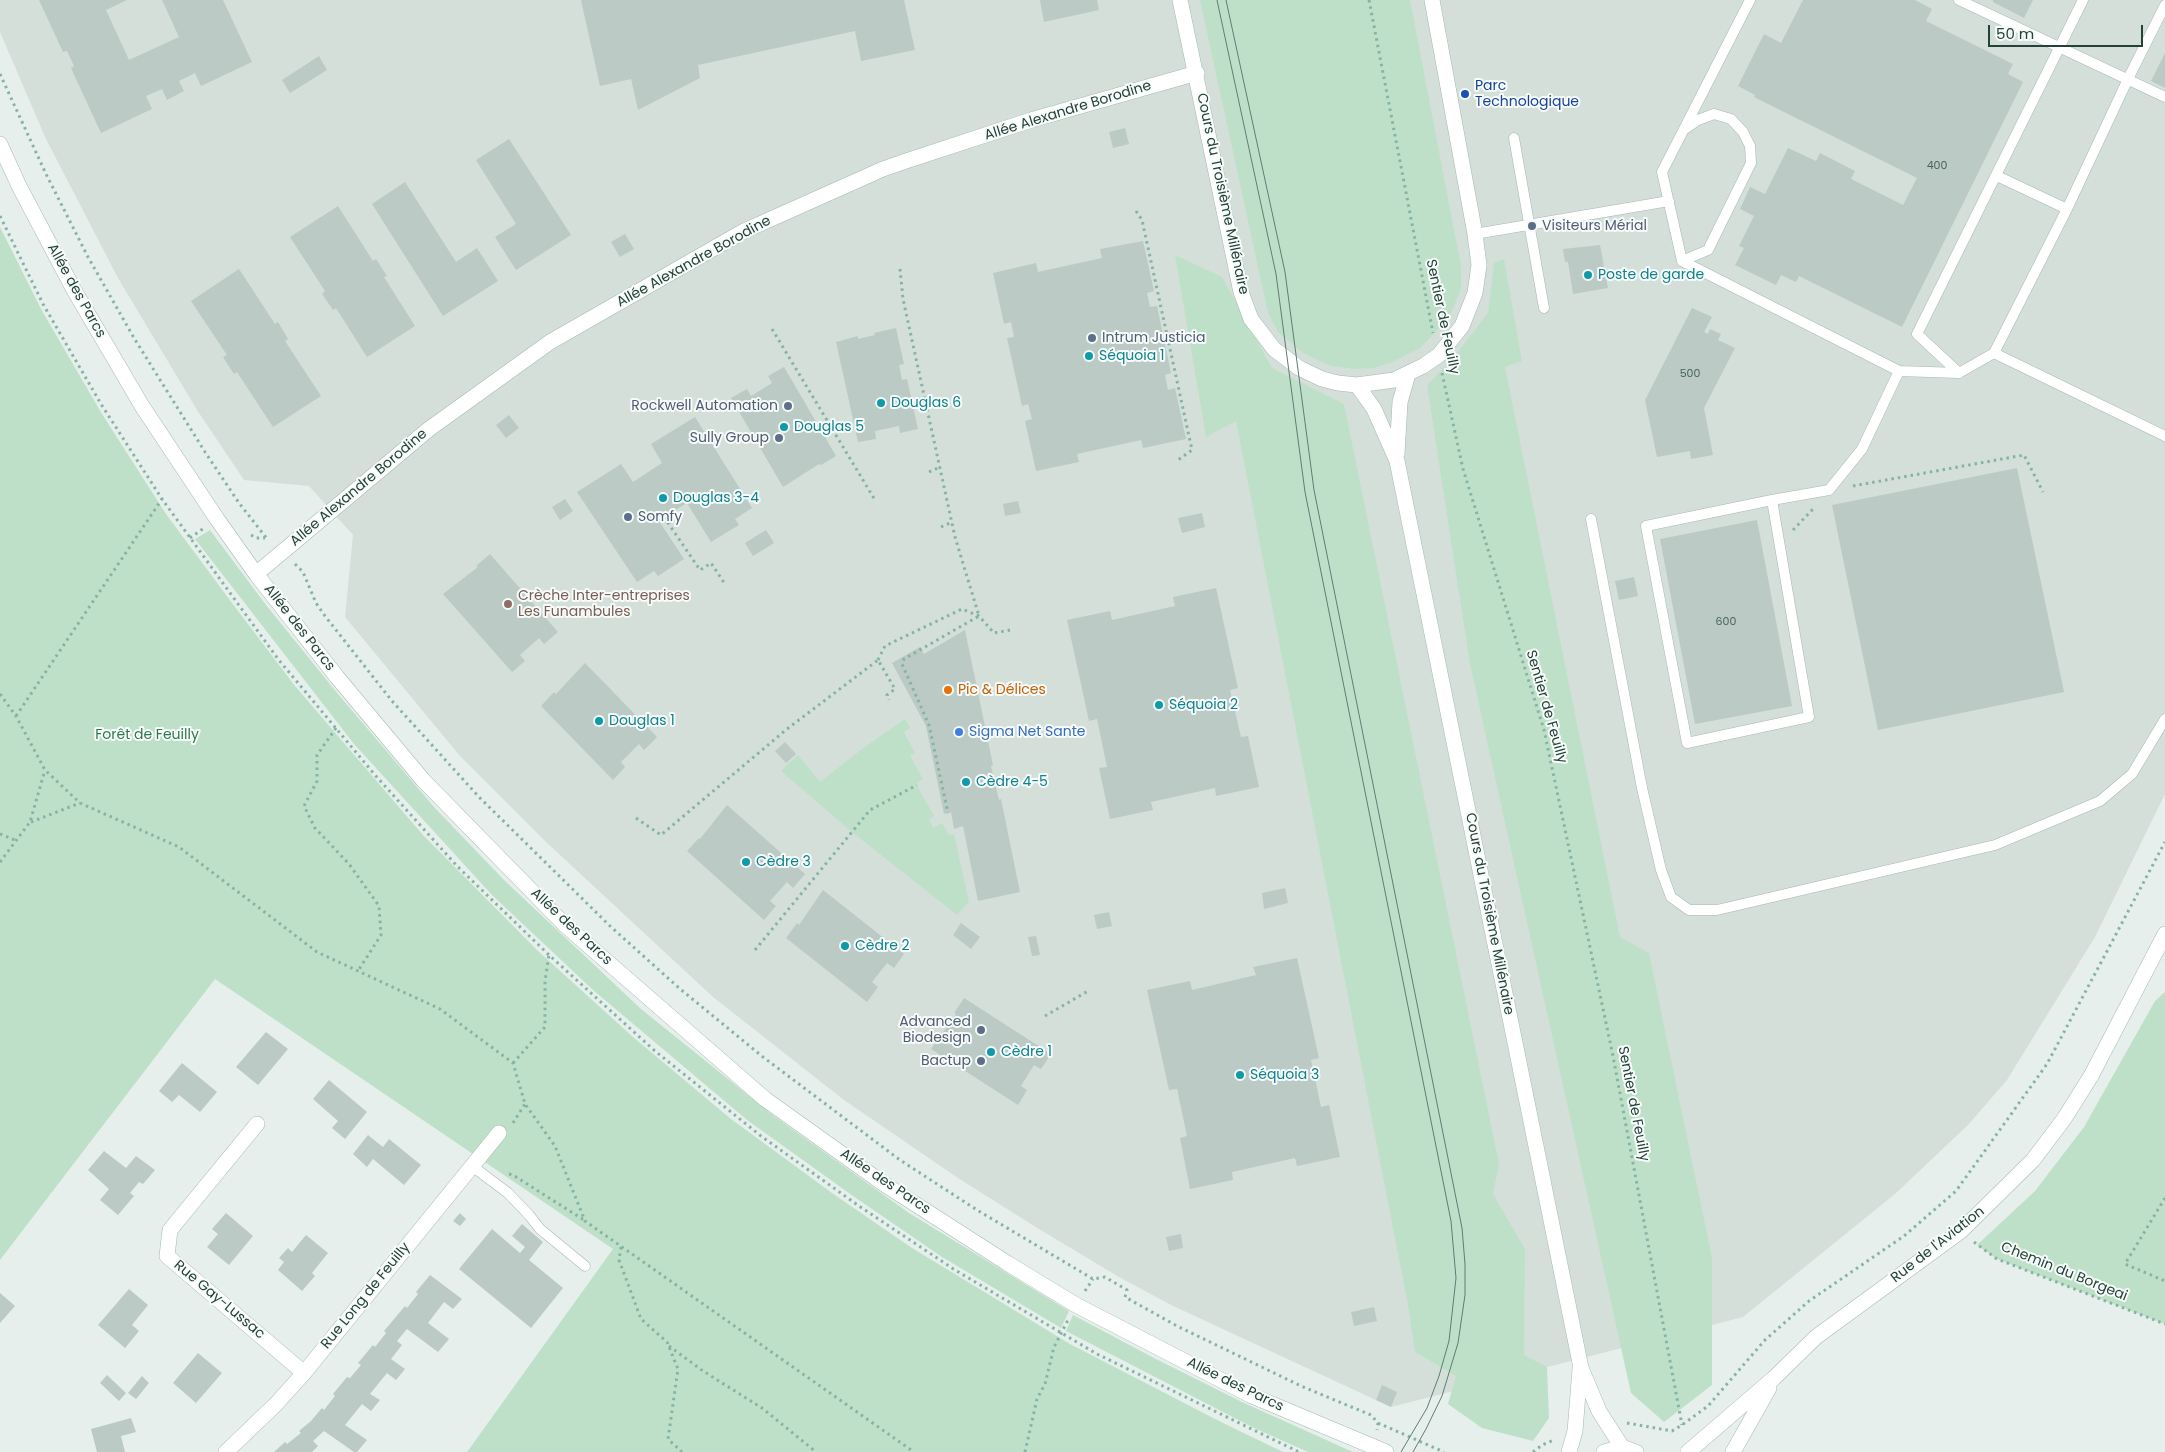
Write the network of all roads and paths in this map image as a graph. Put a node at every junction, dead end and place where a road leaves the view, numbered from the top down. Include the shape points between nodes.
1 (1180, 0) edge
2 (1369, 0) edge
3 (1432, 0) edge
4 (1750, 0) edge
5 (1959, 0) edge
6 (2083, 0) edge
7 (2165, 5) edge
8 (2059, 47) junction
9 (1197, 73) junction
10 (0, 74) edge
11 (2128, 79) junction
12 (2165, 97) edge
13 (1684, 129) junction
14 (1514, 138) dead end
15 (0, 144) edge
16 (1997, 176) junction
17 (1669, 201) junction
18 (2067, 209) junction
19 (1136, 211) dead end
20 (1530, 226) junction
21 (1475, 234) junction
22 (1682, 261) junction
23 (900, 269) dead end
24 (1544, 308) dead end
25 (772, 329) dead end
26 (1994, 353) junction
27 (1439, 355) junction
28 (1899, 371) junction
29 (1408, 374) junction
30 (1958, 374) junction
31 (1357, 385) junction
32 (2165, 436) edge
33 (1178, 460) dead end
34 (1397, 461) junction
35 (940, 466) junction
36 (929, 472) dead end
37 (1829, 490) junction
38 (2043, 492) dead end
39 (162, 499) dead end
40 (874, 500) dead end
41 (1772, 500) junction
42 (664, 517) dead end
43 (1591, 519) dead end
44 (952, 522) junction
45 (941, 528) dead end
46 (1779, 545) junction
47 (284, 550) junction
48 (256, 574) junction
49 (725, 584) dead end
50 (979, 616) junction
51 (1010, 630) dead end
52 (878, 660) junction
53 (0, 694) edge
54 (889, 700) dead end
55 (16, 716) junction
56 (2165, 719) edge
57 (336, 728) dead end
58 (45, 770) junction
59 (917, 786) dead end
60 (80, 803) junction
61 (948, 813) dead end
62 (636, 818) dead end
63 (30, 822) junction
64 (0, 834) edge
65 (17, 841) junction
66 (2165, 842) edge
67 (0, 862) edge
68 (2165, 934) edge
69 (755, 950) dead end
70 (2160, 953) edge
71 (549, 955) dead end
72 (358, 971) junction
73 (1088, 991) dead end
74 (1045, 1016) dead end
75 (513, 1062) junction
76 (257, 1124) dead end
77 (499, 1133) dead end
78 (472, 1166) junction
79 (497, 1185) junction
80 (2165, 1198) edge
81 (585, 1221) junction
82 (1960, 1231) junction
83 (621, 1247) junction
84 (585, 1266) dead end
85 (2165, 1281) edge
86 (2165, 1324) edge
87 (668, 1344) junction
88 (1581, 1368) junction
89 (304, 1373) junction
90 (1774, 1378) junction
91 (1378, 1423) junction
92 (1607, 1424) junction
93 (1682, 1426) junction
94 (1575, 1430) junction
95 (1370, 1446) junction
96 (1629, 1450) edge
97 (226, 1452) edge
98 (682, 1452) edge
99 (816, 1452) edge
100 (914, 1452) edge
101 (1025, 1452) edge
102 (1299, 1452) edge
103 (1386, 1452) edge
104 (1444, 1452) edge
105 (1533, 1452) edge
106 (1568, 1452) edge
107 (1604, 1452) edge
108 (1688, 1452) edge
109 (1733, 1452) edge

1 - 9 street, Cours du Troisième Millénaire
2 - 27 path, Sentier de Feuilly
3 - 21 street, Cours du Troisième Millénaire
4 - 13 lane
5 - 8 lane
6 - 8 lane
7 - 11 lane
8 - 11 lane
8 - 16 lane
9 - 31 street, Cours du Troisième Millénaire via 1241,292 1252,319 1274,349 1299,368 1338,383
9 - 47 street, Allée Alexandre Borodine via 1031,120 892,166 744,231 550,342 428,429
10 - 47 path via 88,257 134,338 239,503 265,538
11 - 12 lane
11 - 18 lane
13 - 17 lane via 1662,172
13 - 22 lane via 1714,114 1731,119 1750,146 1751,163 1708,250
14 - 20 lane
15 - 48 street, Allée des Parcs via 74,290 142,406
16 - 18 lane
16 - 30 lane via 1917,334
17 - 20 lane
17 - 22 lane
18 - 26 lane
19 - 33 path via 1142,220 1192,450
20 - 21 lane
20 - 24 lane
21 - 27 street, Cours du Troisième Millénaire via 1479,265 1475,293 1462,326
22 - 28 lane
23 - 35 path
25 - 40 path
26 - 30 lane
26 - 32 lane
27 - 29 street, Cours du Troisième Millénaire
27 - 93 path, Sentier de Feuilly via 1462,469 1544,730 1614,1056
28 - 30 lane
28 - 37 lane via 1862,449
29 - 31 street, Cours du Troisième Millénaire via 1384,382
29 - 34 street, Cours du Troisième Millénaire via 1400,402
31 - 34 street, Cours du Troisième Millénaire via 1374,409
34 - 88 street, Cours du Troisième Millénaire
35 - 36 path
35 - 44 path
37 - 38 path via 2024,455
37 - 41 lane
37 - 46 path
39 - 55 path
41 - 46 lane
41 - 46 lane via 1646,526 1687,743 1809,717
42 - 49 path via 700,570 711,563
43 - 56 lane via 1642,788 1661,870 1671,897 1689,910 1717,910 1995,845 2100,801 2132,774
44 - 45 path
44 - 50 path
47 - 48 street, Allée Alexandre Borodine
47 - 91 path via 303,572 325,616 392,701 479,797 610,926 763,1058 900,1160 1035,1244 1093,1278 1105,1277 1128,1290 1125,1297 1178,1326 1371,1416
48 - 95 street, Allée des Parcs via 430,787 565,925 765,1099 884,1184 1076,1305 1250,1395
50 - 51 path via 994,633
50 - 52 path via 962,609 886,646
50 - 61 path via 904,659 902,664 929,724
52 - 54 path via 895,689 888,695
52 - 62 path via 787,729 661,835
53 - 55 path
55 - 58 path
57 - 72 path via 316,755 316,781 304,806 315,828 348,864 379,906 381,934
58 - 60 path
58 - 63 path
59 - 69 path via 870,810
60 - 63 path
60 - 72 path via 179,847 317,952
63 - 65 path
64 - 65 path
65 - 67 path
66 - 93 path via 2047,1064 1956,1191 1904,1236 1809,1301 1764,1340 1708,1406
68 - 70 street, Rue de l'Aviation
70 - 82 street, Rue de l'Aviation via 2064,1119 2033,1160
71 - 75 path via 545,981 545,1027
72 - 75 path via 440,1009
73 - 74 path
75 - 81 path via 525,1104 555,1146
76 - 89 street, Rue Gay-Lussac via 170,1230 167,1256
77 - 78 street, Rue Long de Feuilly
78 - 79 lane
78 - 89 street, Rue Long de Feuilly
79 - 81 path via 507,1174 514,1175
79 - 84 lane via 540,1230
80 - 85 path via 2125,1264
81 - 83 path
82 - 86 path, Chemin du Borgeai via 1997,1259
82 - 90 street, Rue de l'Aviation via 1816,1338
83 - 87 path via 619,1260 642,1320
83 - 100 path
87 - 98 path via 678,1370 668,1439
87 - 99 path via 703,1371 762,1408
88 - 92 street, Cours du Troisième Millénaire
88 - 94 street, Cours du Troisième Millénaire
89 - 97 street, Rue Long de Feuilly
90 - 108 street, Rue de l'Aviation
90 - 109 street, Rue de l'Aviation
91 - 95 path
91 - 104 path
92 - 93 path via 1628,1423 1672,1431
92 - 96 street, Cours du Troisième Millénaire
94 - 105 path
94 - 106 street, Cours du Troisième Millénaire
95 - 103 street, Allée des Parcs
96 - 107 street
101 - 102 path via 1037,1399 1061,1332 1096,1354

